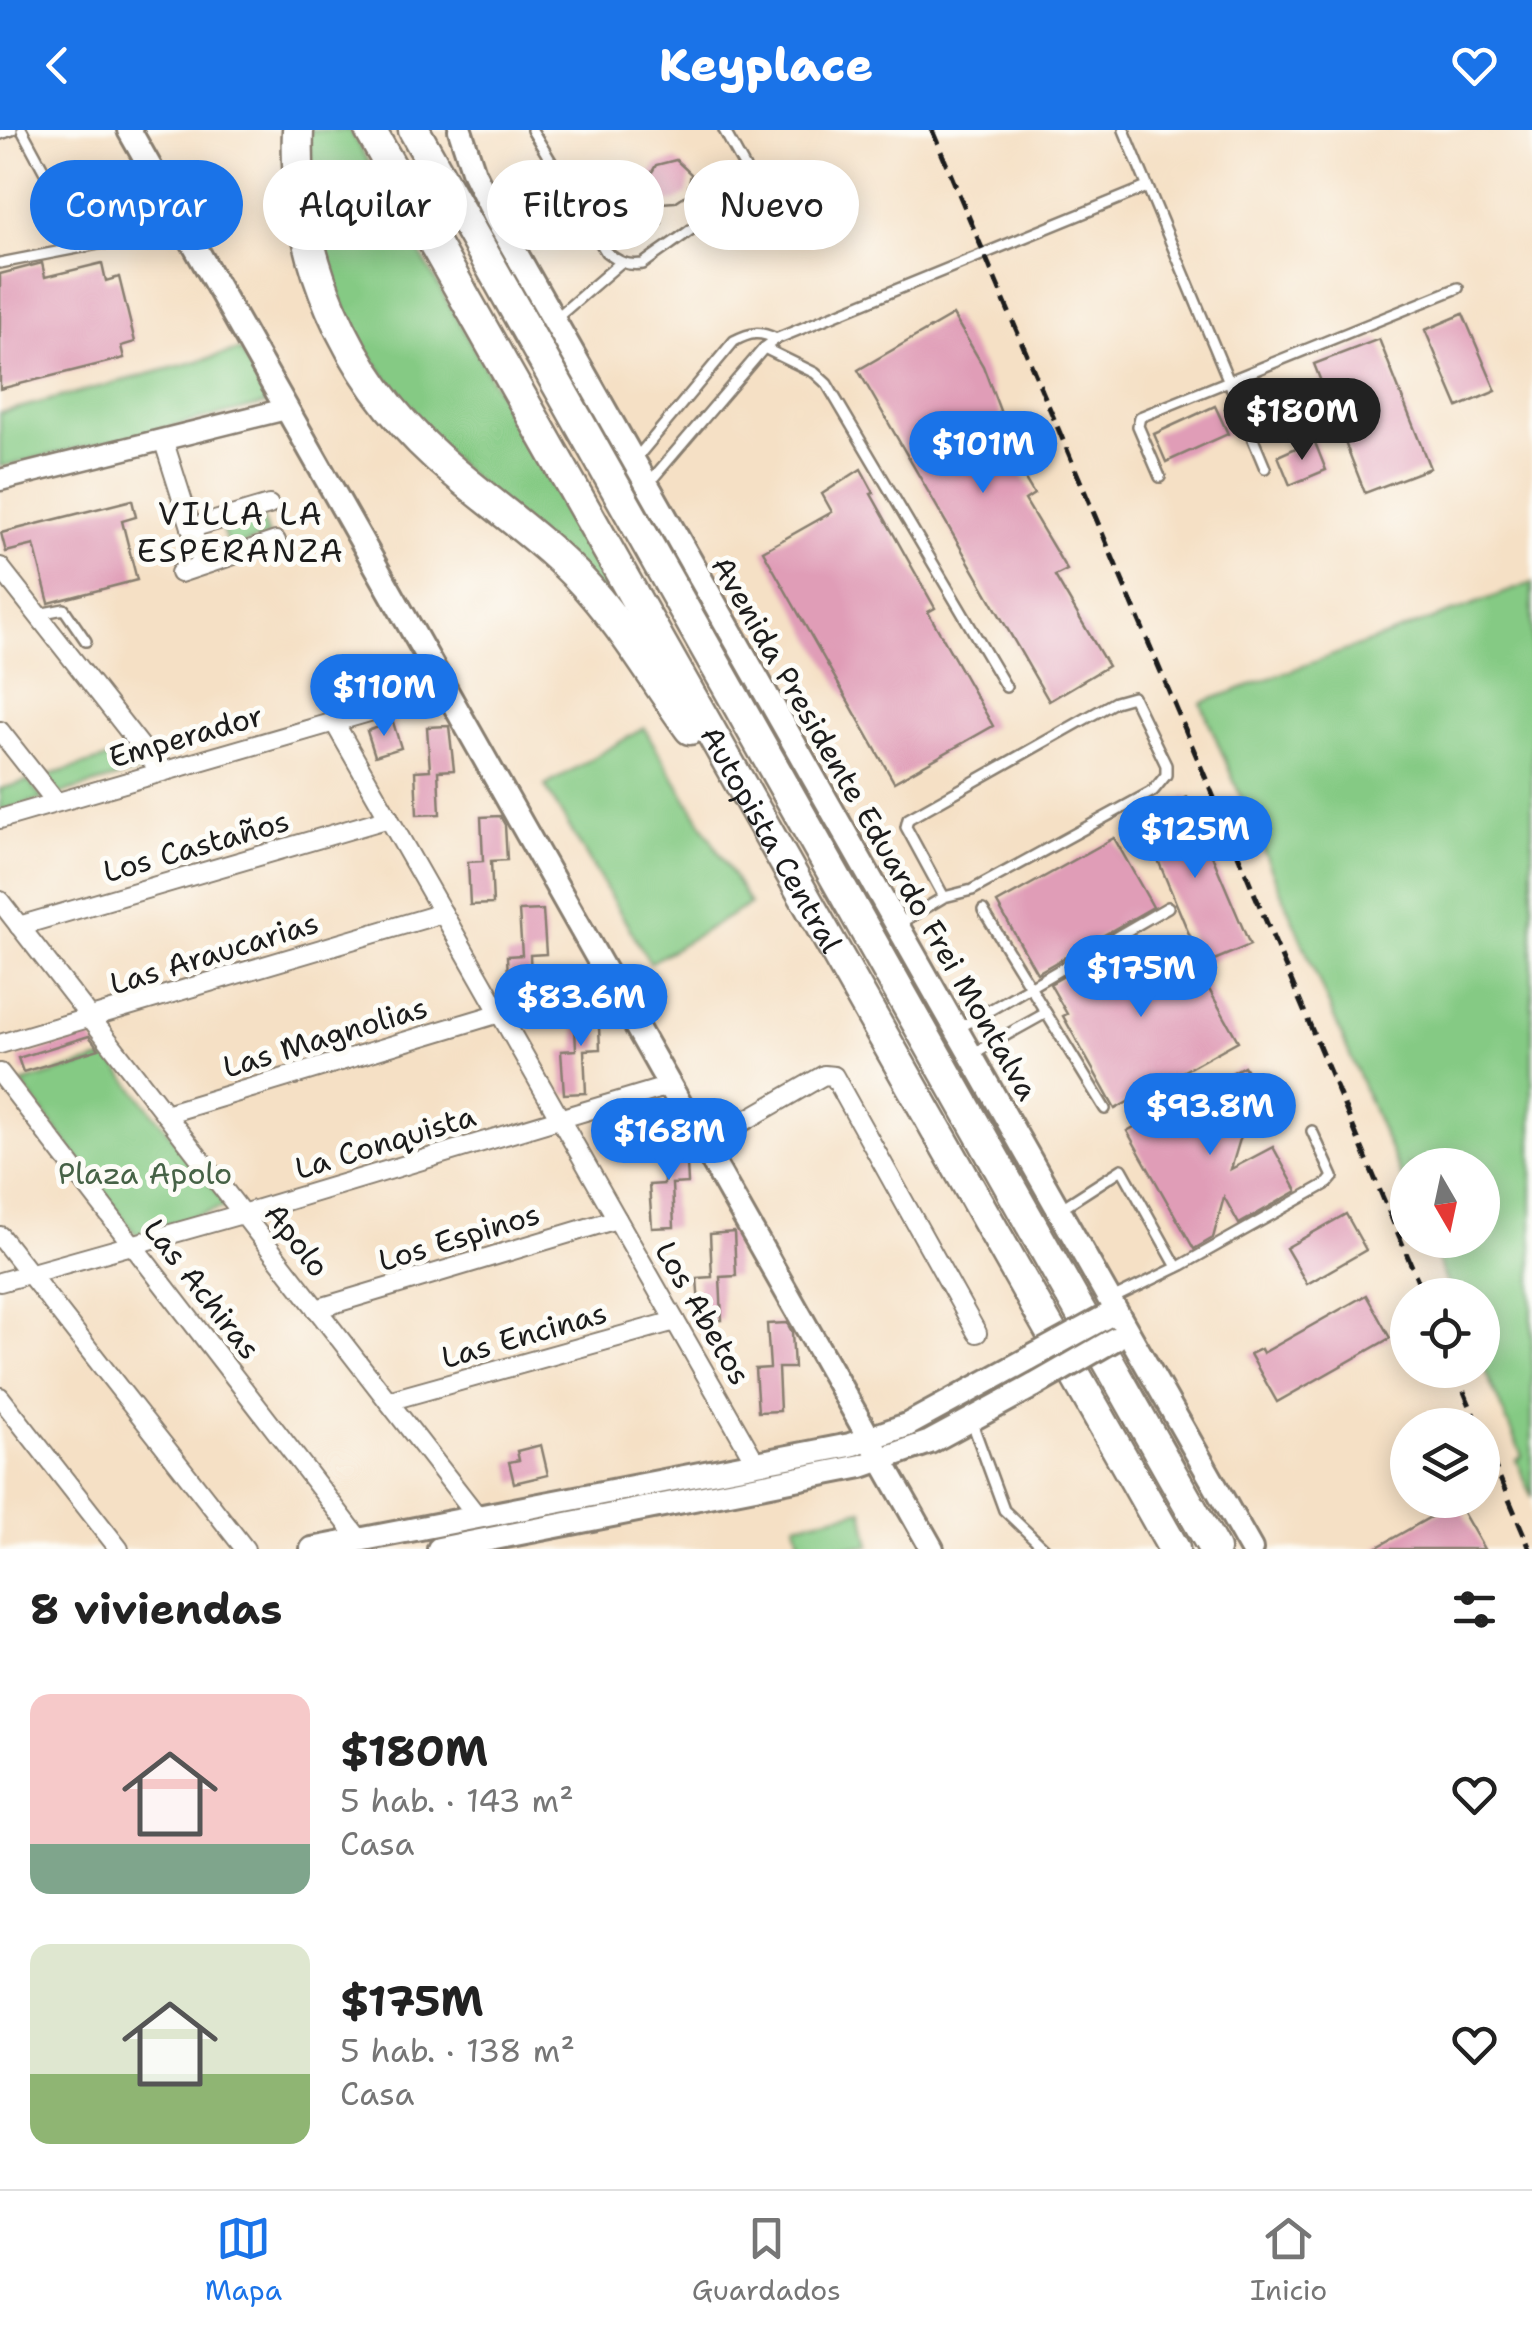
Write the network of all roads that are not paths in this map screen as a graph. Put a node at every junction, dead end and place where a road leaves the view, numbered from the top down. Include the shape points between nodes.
1 (12, 130) edge
2 (22, 130) edge
3 (129, 130) edge
4 (298, 130) edge
5 (370, 130) edge
6 (414, 130) edge
7 (438, 130) edge
8 (460, 130) edge
9 (532, 130) edge
10 (724, 130) edge
11 (1124, 130) edge
12 (0, 134) edge
13 (38, 160) edge
14 (146, 160) edge
15 (1147, 187) junction
16 (70, 250) edge
17 (198, 250) edge
18 (620, 263) junction
19 (0, 264) edge
20 (494, 272) junction
21 (1458, 288) dead end
22 (554, 320) junction
23 (776, 339) junction
24 (764, 348) junction
25 (1229, 381) junction
26 (286, 408) junction
27 (163, 440) junction
28 (633, 462) junction
29 (1264, 468) dead end
30 (1160, 477) dead end
31 (0, 480) edge
32 (646, 486) junction
33 (269, 505) dead end
34 (191, 528) junction
35 (276, 541) dead end
36 (203, 566) junction
37 (0, 567) edge
38 (180, 573) dead end
39 (38, 614) junction
40 (86, 641) dead end
41 (1006, 687) dead end
42 (445, 690) junction
43 (334, 722) junction
44 (0, 731) edge
45 (161, 772) junction
46 (56, 802) junction
47 (758, 813) junction
48 (389, 818) junction
49 (0, 819) edge
50 (944, 898) junction
51 (0, 902) edge
52 (1168, 907) dead end
53 (982, 910) dead end
54 (443, 913) junction
55 (896, 925) junction
56 (19, 926) junction
57 (1030, 988) junction
58 (500, 1013) junction
59 (1046, 1013) junction
60 (91, 1018) junction
61 (956, 1030) junction
62 (0, 1044) edge
63 (970, 1056) junction
64 (0, 1073) edge
65 (670, 1086) junction
66 (1104, 1108) dead end
67 (165, 1114) junction
68 (560, 1118) junction
69 (1312, 1131) dead end
70 (703, 1145) junction
71 (1058, 1210) junction
72 (242, 1214) junction
73 (617, 1219) junction
74 (0, 1236) edge
75 (132, 1243) junction
76 (1178, 1267) junction
77 (28, 1273) junction
78 (0, 1282) edge
79 (316, 1308) junction
80 (1111, 1309) junction
81 (675, 1321) junction
82 (976, 1332) dead end
83 (1122, 1335) junction
84 (0, 1397) edge
85 (388, 1402) junction
86 (971, 1420) junction
87 (870, 1440) junction
88 (882, 1461) junction
89 (756, 1463) junction
90 (560, 1513) junction
91 (478, 1517) junction
92 (360, 1540) junction
93 (119, 1549) edge
94 (244, 1549) edge
95 (312, 1549) edge
96 (439, 1549) edge
97 (932, 1549) edge
98 (1045, 1549) edge
99 (1174, 1549) edge
100 (1214, 1549) edge
101 (1251, 1549) edge

1 - 12 lane
2 - 13 lane
3 - 14 main road
4 - 47 highway via 312,256 331,311 370,382 418,440 577,576
5 - 47 highway, Autopista Central
6 - 20 highway, Autopista Central
7 - 20 highway
8 - 22 main road, Avenida Presidente Eduardo Frei Montalva via 481,188
9 - 18 lane via 606,252
10 - 18 lane via 744,168 742,182 642,264
11 - 15 lane
15 - 23 lane
15 - 25 lane
16 - 19 lane
17 - 26 main road
18 - 22 lane
20 - 100 highway, Autopista Central
21 - 25 lane
22 - 28 main road, Avenida Presidente Eduardo Frei Montalva
23 - 24 lane
23 - 28 lane via 762,332 734,341
24 - 32 lane
24 - 41 lane via 827,384
25 - 29 lane
25 - 30 lane via 1140,417
26 - 27 street
26 - 42 main road
27 - 31 street
27 - 34 street
28 - 32 main road, Avenida Presidente Eduardo Frei Montalva
32 - 55 main road, Avenida Presidente Eduardo Frei Montalva
33 - 34 street
34 - 36 street
35 - 36 street
36 - 38 street
37 - 39 street
39 - 40 lane via 64,609
39 - 45 street
42 - 43 street, Emperador
42 - 65 main road
43 - 45 street, Emperador
43 - 48 street, Los Abetos
44 - 46 street
45 - 46 street, Emperador
46 - 49 street, Emperador
47 - 99 highway, Autopista Central
48 - 54 street, Los Abetos
48 - 56 street, Los Castaños
50 - 50 lane via 906,827 908,819 1133,697 1166,765 1161,783 972,890
50 - 55 lane
51 - 56 street, Apolo
52 - 57 lane
53 - 57 lane
54 - 58 street, Los Abetos
54 - 60 street, Las Araucarias
55 - 61 main road, Avenida Presidente Eduardo Frei Montalva
56 - 60 street, Apolo
57 - 59 lane
57 - 61 lane
58 - 67 street, Las Magnolias
58 - 68 street, Los Abetos
59 - 63 lane
59 - 66 lane
60 - 62 street, Las Araucarias
60 - 67 street, Apolo
61 - 63 main road, Avenida Presidente Eduardo Frei Montalva
63 - 71 main road, Avenida Presidente Eduardo Frei Montalva
64 - 75 street, Las Achiras
65 - 68 street, La Conquista
65 - 70 main road
67 - 72 street, Apolo
68 - 72 street, La Conquista
68 - 73 street, Los Abetos
69 - 76 lane via 1332,1177 1328,1183
70 - 82 street via 831,1074
70 - 87 main road
71 - 76 lane via 1122,1169
71 - 80 main road, Avenida Presidente Eduardo Frei Montalva
72 - 75 street, La Conquista
72 - 79 street, Apolo
73 - 79 street, Los Espinos
73 - 81 street, Los Abetos
74 - 77 street
75 - 77 street, La Conquista
75 - 92 street, Las Achiras
76 - 80 lane
77 - 78 street, La Conquista
77 - 94 street
79 - 85 street, Apolo
80 - 83 main road, Avenida Presidente Eduardo Frei Montalva
80 - 87 main road, bridge via 945,1406
81 - 85 street, Las Encinas
81 - 89 street, Los Abetos
83 - 86 main road, bridge
83 - 101 main road, Avenida Presidente Eduardo Frei Montalva
84 - 93 street
85 - 91 street, Apolo
86 - 88 main road
86 - 98 lane via 1004,1510
87 - 88 main road
87 - 89 main road
88 - 90 main road
88 - 97 main road
89 - 90 main road
90 - 91 main road
90 - 96 main road
91 - 92 main road
92 - 95 main road

